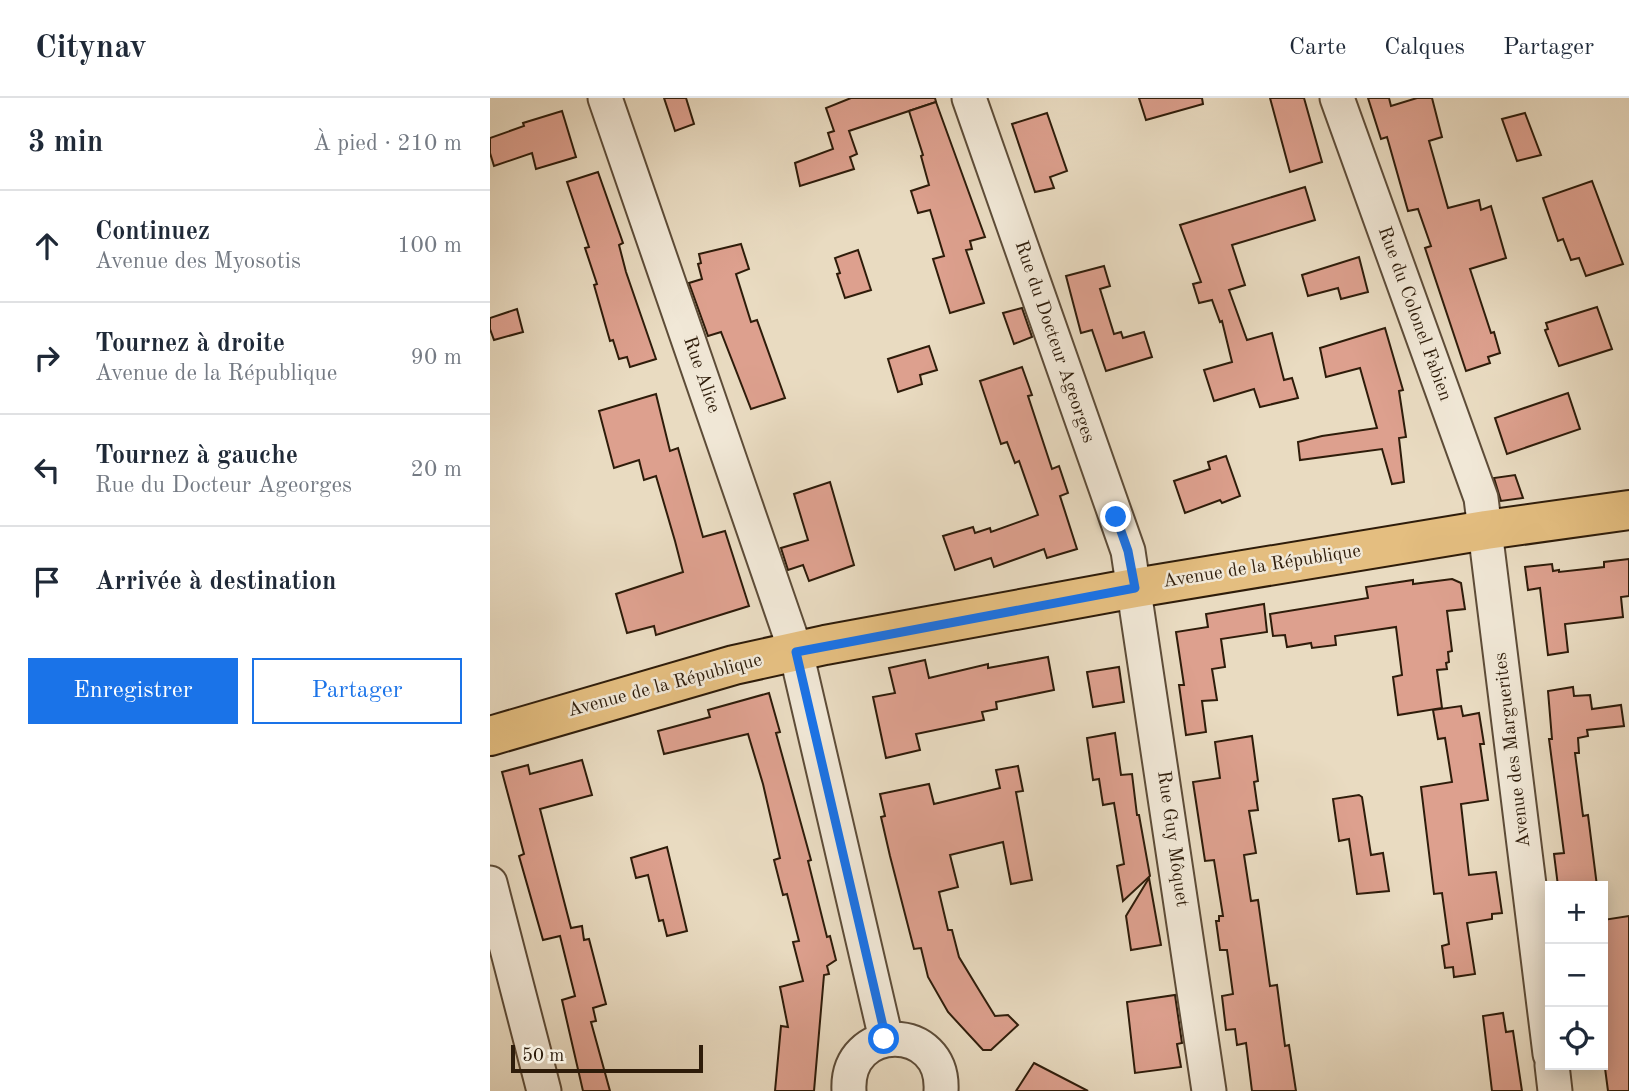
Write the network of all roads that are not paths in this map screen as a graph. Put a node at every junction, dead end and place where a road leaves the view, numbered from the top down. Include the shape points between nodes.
1 (605, 98) edge
2 (969, 98) edge
3 (1337, 98) edge
4 (1629, 510) edge
5 (1486, 530) junction
6 (1135, 588) junction
7 (796, 652) junction
8 (490, 736) edge
9 (490, 883) edge
10 (1545, 1013) edge
11 (886, 1039) junction
12 (1553, 1070) edge
13 (544, 1091) edge
14 (849, 1091) edge
15 (941, 1091) edge
16 (1209, 1091) edge
17 (1555, 1091) edge

1 - 7 street, Rue Alice
2 - 6 street, Rue du Docteur Ageorges via 1128,551
3 - 5 street, Rue du Colonel Fabien via 1481,498
4 - 5 main road, Avenue de la République
5 - 6 main road, Avenue de la République
5 - 10 street, Avenue des Marguerites
6 - 7 main road, Avenue de la République
6 - 16 street, Rue Guy Môquet
7 - 8 main road, Avenue de la République via 734,665
7 - 11 street, Rue Alice
9 - 13 street
11 - 14 street via 866,1048 855,1060
11 - 15 street via 919,1044 931,1055 940,1073
12 - 17 street

